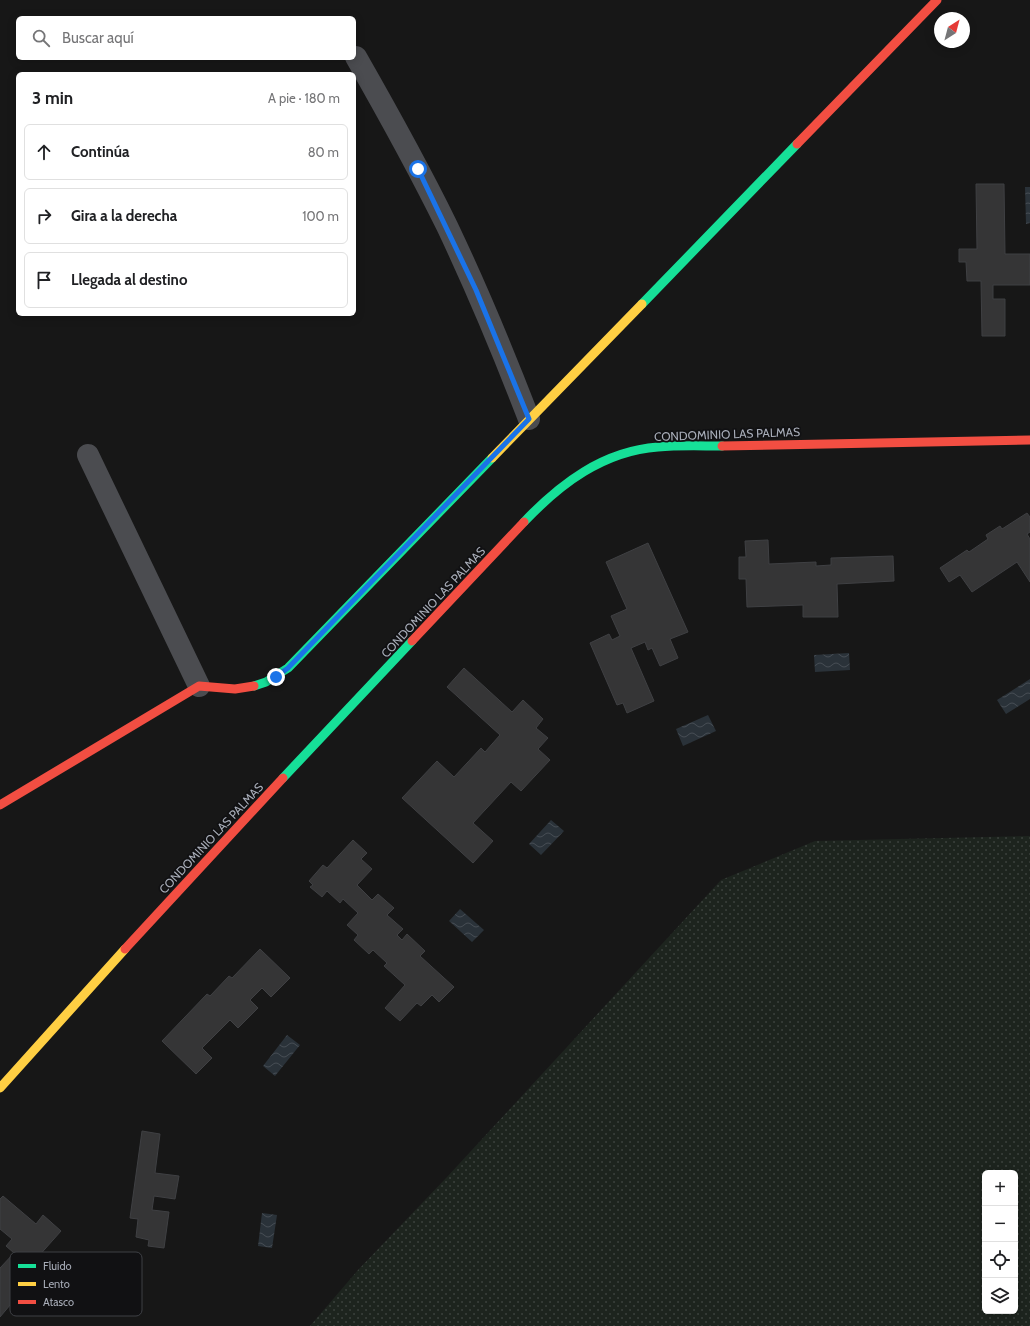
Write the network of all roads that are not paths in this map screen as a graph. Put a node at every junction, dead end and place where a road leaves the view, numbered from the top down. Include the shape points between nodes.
1 (936, 0) edge
2 (356, 57) dead end
3 (529, 419) junction
4 (1030, 440) edge
5 (88, 455) dead end
6 (199, 686) junction
7 (0, 805) edge
8 (0, 1088) edge

1 - 3 street
2 - 3 street via 447,226 504,354
3 - 6 street via 288,668 276,677 251,688 227,691
4 - 8 street, CONDOMINIO LAS PALMAS via 662,446 628,451 590,465 525,521 196,870
5 - 6 street
6 - 7 street

